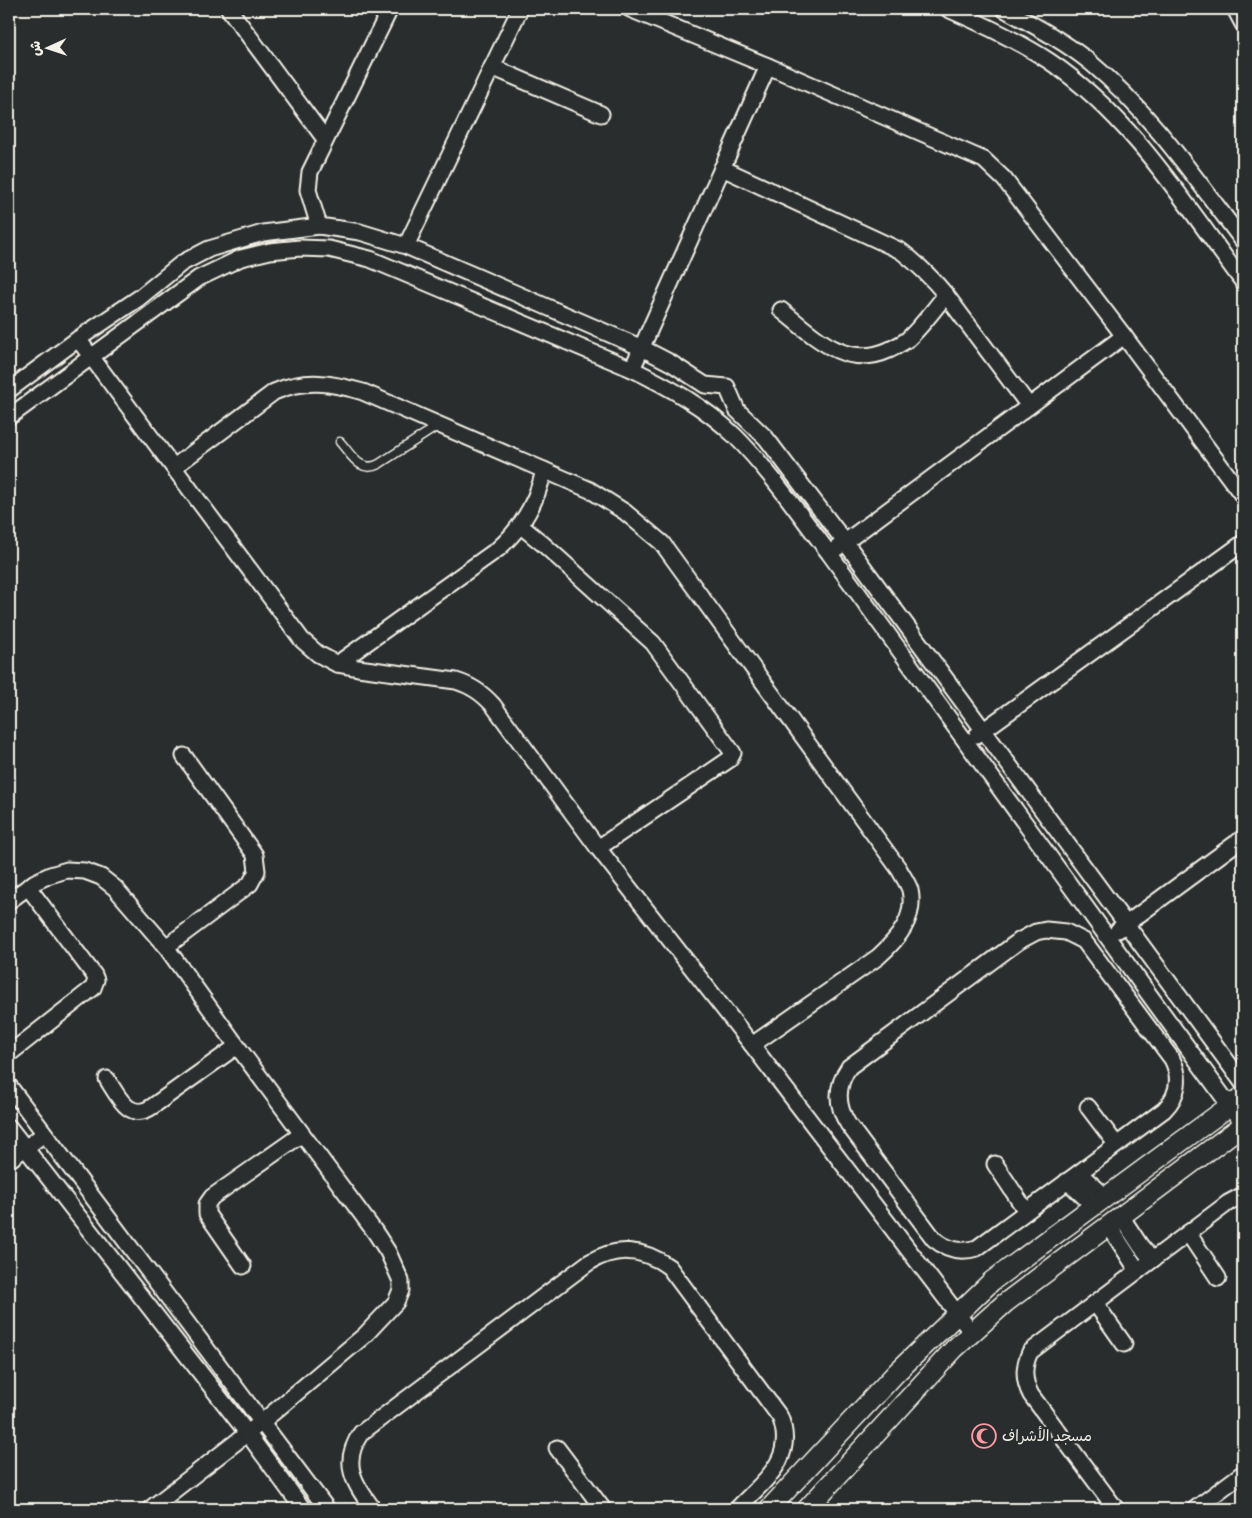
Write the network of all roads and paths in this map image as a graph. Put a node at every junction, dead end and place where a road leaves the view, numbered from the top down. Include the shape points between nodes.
1 (229, 9) edge
2 (390, 9) edge
3 (520, 9) edge
4 (630, 9) edge
5 (948, 9) edge
6 (1004, 9) edge
7 (1235, 9) edge
8 (1243, 24) edge
9 (768, 66) junction
10 (492, 67) junction
11 (601, 114) dead end
12 (325, 139) junction
13 (722, 168) junction
14 (319, 226) junction
15 (1243, 241) edge
16 (406, 246) junction
17 (1243, 282) edge
18 (946, 295) junction
19 (781, 310) dead end
20 (1124, 336) junction
21 (78, 339) junction
22 (642, 348) junction
23 (92, 358) junction
24 (632, 369) junction
25 (9, 390) edge
26 (1029, 406) junction
27 (9, 416) edge
28 (439, 425) junction
29 (340, 442) dead end
30 (174, 467) junction
31 (544, 470) junction
32 (1243, 496) edge
33 (520, 526) junction
34 (845, 542) junction
35 (1243, 543) edge
36 (829, 553) junction
37 (337, 664) junction
38 (984, 730) junction
39 (967, 743) junction
40 (184, 756) dead end
41 (1243, 838) edge
42 (598, 848) junction
43 (16, 892) edge
44 (1126, 924) junction
45 (1109, 937) junction
46 (166, 947) junction
47 (752, 1045) junction
48 (237, 1046) junction
49 (9, 1054) edge
50 (107, 1079) dead end
51 (1243, 1084) edge
52 (9, 1086) edge
53 (1236, 1101) edge
54 (1088, 1107) dead end
55 (1243, 1124) edge
56 (9, 1127) edge
57 (44, 1134) junction
58 (302, 1134) junction
59 (1116, 1144) junction
60 (25, 1149) junction
61 (9, 1160) edge
62 (995, 1164) dead end
63 (1073, 1177) junction
64 (1243, 1194) edge
65 (1100, 1202) junction
66 (1026, 1211) junction
67 (1115, 1221) junction
68 (1188, 1233) junction
69 (1152, 1260) junction
70 (243, 1266) dead end
71 (1138, 1271) junction
72 (1218, 1278) dead end
73 (1095, 1303) junction
74 (958, 1312) junction
75 (972, 1333) junction
76 (1124, 1344) dead end
77 (262, 1422) junction
78 (248, 1434) junction
79 (558, 1448) dead end
80 (1243, 1473) edge
81 (150, 1509) edge
82 (303, 1509) edge
83 (327, 1509) edge
84 (374, 1509) edge
85 (603, 1509) edge
86 (736, 1509) edge
87 (769, 1509) edge
88 (807, 1509) edge
89 (1116, 1509) edge
90 (1195, 1509) edge

1 - 12 street
2 - 12 street
3 - 10 street
4 - 9 street
5 - 17 street via 1023,44 1076,81 1100,103 1164,176
6 - 15 street via 1061,41 1116,84 1162,136
7 - 8 street
9 - 13 street
9 - 20 street via 984,160 1004,179
10 - 11 street
10 - 16 street
12 - 14 street via 308,182 310,201
13 - 18 street via 901,251 932,277
13 - 22 street
14 - 16 street via 360,232
14 - 21 street via 263,233 209,249 182,263 139,298
16 - 22 street
18 - 19 street via 908,339 880,354 866,357 838,352
18 - 26 street
20 - 26 street
20 - 32 street
21 - 23 street
21 - 25 street
22 - 24 street
22 - 34 street via 705,385 727,388 737,410 766,438
23 - 24 street via 199,278 241,258 300,248 329,249 370,259
23 - 27 street
23 - 30 street
24 - 36 street via 701,408 734,436 764,468
26 - 34 street
28 - 29 lane via 370,467 356,462
28 - 30 street via 363,392 336,384 288,386 274,392
28 - 31 street
30 - 37 street via 302,640
31 - 33 street via 531,510
31 - 47 street via 590,490 625,512 662,544 910,888 911,906 906,926 894,942 878,957
33 - 37 street via 498,549
33 - 42 street via 653,643 732,753 730,759
34 - 36 street
34 - 38 street
35 - 38 street
36 - 39 street
37 - 42 street via 456,681 483,694
38 - 39 street
38 - 44 street
39 - 45 street
40 - 46 street via 255,854 257,871 250,884
41 - 44 street
42 - 47 street
43 - 46 street via 67,870 101,877 115,888
43 - 49 street via 96,980 93,988
44 - 45 street
44 - 51 street
45 - 53 street
46 - 48 street
47 - 74 street
48 - 50 street via 148,1110 130,1110
48 - 58 street
52 - 57 street
53 - 55 street
53 - 65 street
54 - 59 street
55 - 67 street
56 - 60 street
57 - 60 street
57 - 77 street
58 - 70 street via 212,1197 207,1204 207,1214
58 - 77 street via 388,1252 401,1281 401,1290 396,1302 365,1334
59 - 63 street
59 - 66 street via 1169,1105 1178,1085 1176,1067 1084,942 1066,932 1036,932 1019,941 849,1067 838,1092 843,1117 934,1239 959,1251 977,1248
60 - 61 street
60 - 78 street
62 - 66 street
63 - 65 street
63 - 66 street
64 - 68 street
65 - 74 street via 992,1281
67 - 69 street
67 - 71 street
67 - 75 street via 1005,1303
68 - 69 street
68 - 72 street
69 - 71 street
71 - 73 street
73 - 76 street
73 - 89 street via 1030,1352 1024,1376 1031,1395
74 - 75 street
74 - 87 street
75 - 88 street
77 - 78 street
77 - 83 street
78 - 81 street
78 - 82 street
79 - 85 street
80 - 90 street
84 - 86 street via 356,1484 351,1468 352,1450 361,1433 588,1263 604,1254 633,1251 652,1256 669,1267 780,1417 785,1444 779,1464

